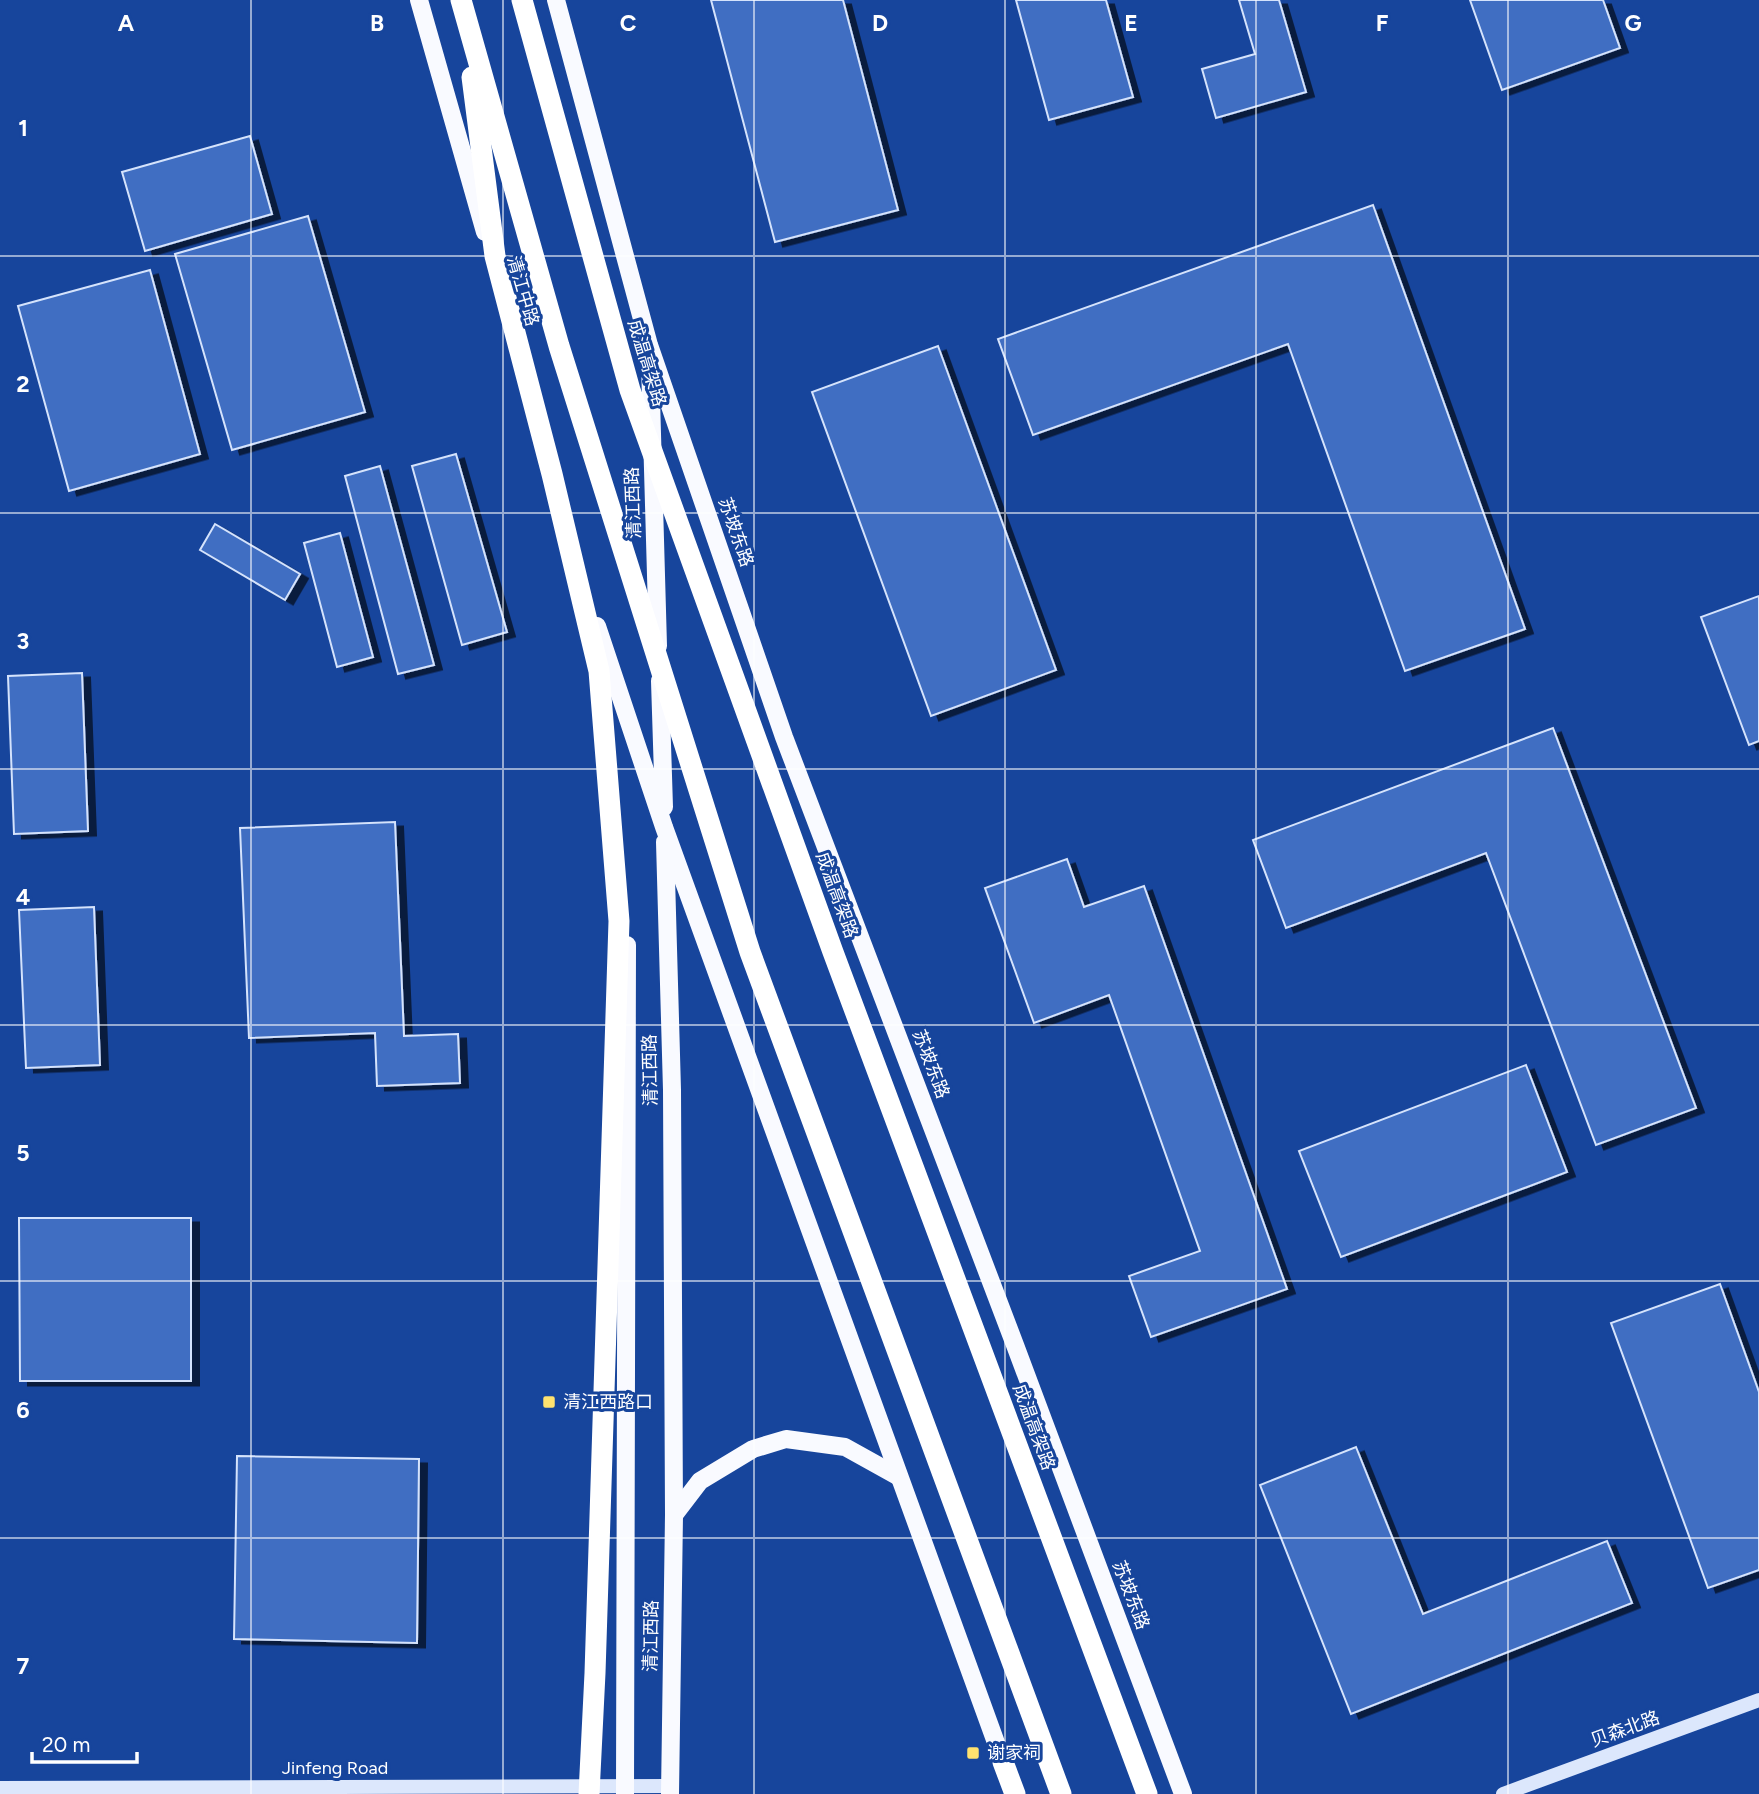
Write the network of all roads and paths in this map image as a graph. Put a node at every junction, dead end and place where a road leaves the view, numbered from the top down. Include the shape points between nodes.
1 (419, 0) edge
2 (522, 0) edge
3 (556, 0) edge
4 (461, 1) edge
5 (649, 345) junction
6 (586, 594) junction
7 (664, 827) junction
8 (899, 1477) junction
9 (674, 1515) junction
10 (1759, 1700) edge
11 (1003, 1762) junction
12 (0, 1788) edge
13 (625, 1790) edge
14 (670, 1790) edge
15 (589, 1794) edge
16 (1010, 1794) edge
17 (1015, 1794) edge
18 (1061, 1794) edge
19 (1147, 1794) edge
20 (1183, 1794) edge
21 (1503, 1794) edge

1 - 6 main road, 清江中路
2 - 19 highway, 成温高架路, bridge via 630,390 833,952
3 - 5 main road
4 - 15 highway, bridge via 495,256 599,671 619,920
4 - 18 highway, bridge via 559,346 750,952
5 - 7 main road, 清江西路
5 - 20 main road, 苏坡东路 via 784,737
6 - 7 main road
6 - 13 main road, 清江西路 via 619,836 628,953
7 - 8 main road
7 - 9 main road, 清江西路 via 672,1090
8 - 9 main road via 845,1447 786,1439 753,1449 700,1481
8 - 11 main road
9 - 14 main road, 清江西路
10 - 21 street, 贝森北路
11 - 16 main road
11 - 17 highway
12 - 13 street, Jinfeng Road
13 - 14 street, Jinfeng Road

